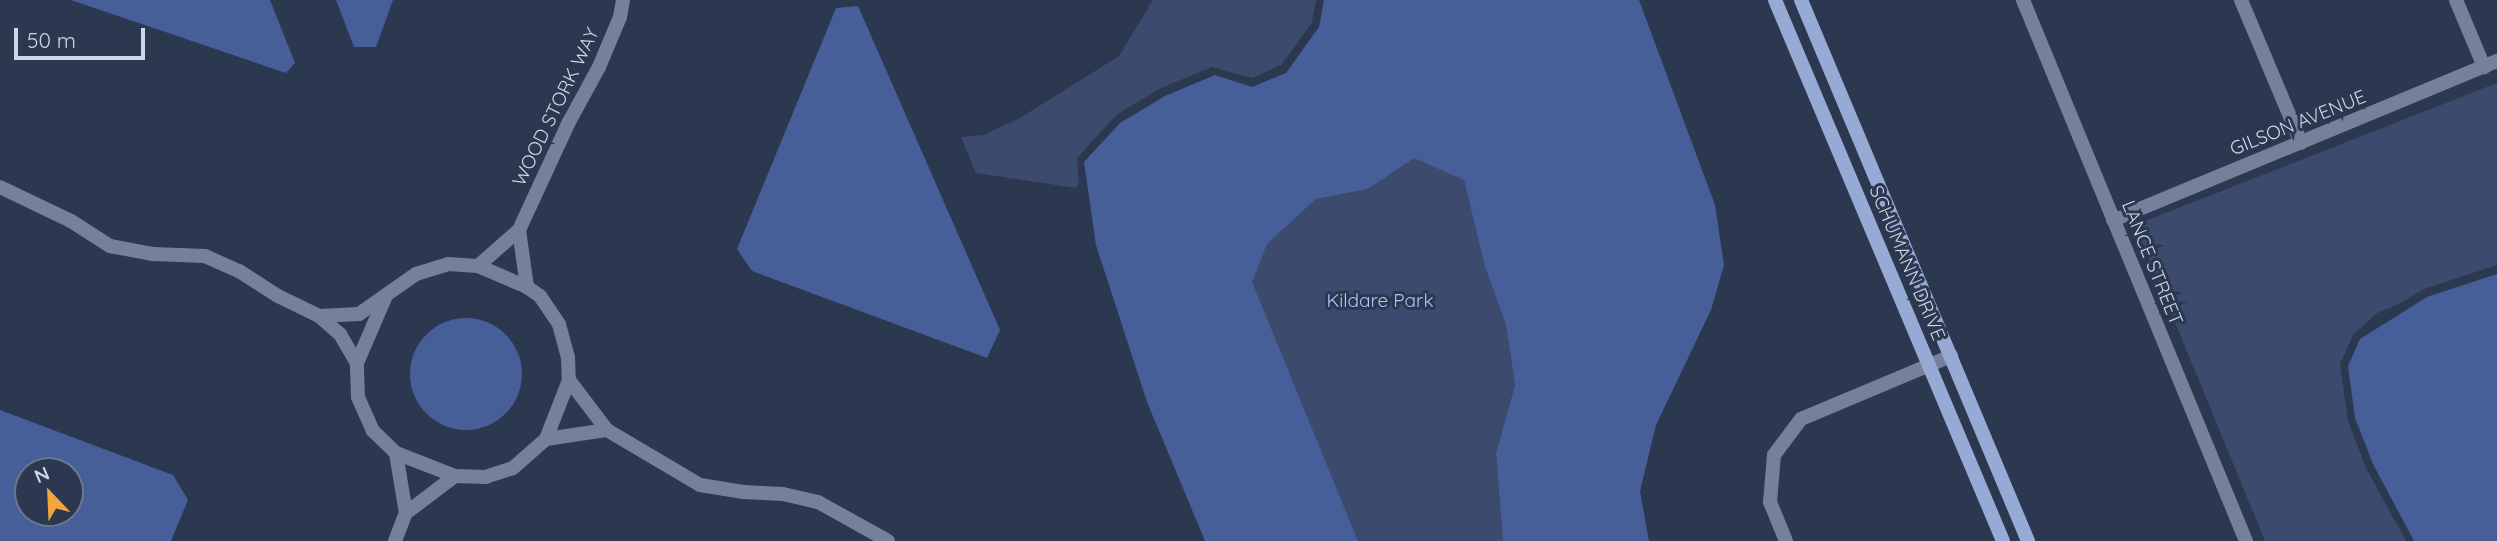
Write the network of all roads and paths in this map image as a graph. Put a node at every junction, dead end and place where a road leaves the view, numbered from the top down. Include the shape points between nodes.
1 (623, 0) edge
2 (1775, 0) edge
3 (1801, 0) edge
4 (2023, 0) edge
5 (2241, 0) edge
6 (2456, 0) edge
7 (2490, 64) edge
8 (2301, 143) junction
9 (0, 187) edge
10 (2113, 220) junction
11 (519, 230) junction
12 (478, 266) junction
13 (527, 286) junction
14 (385, 298) junction
15 (319, 316) junction
16 (1951, 356) junction
17 (357, 363) junction
18 (1930, 365) junction
19 (569, 380) junction
20 (607, 430) junction
21 (547, 439) junction
22 (396, 453) junction
23 (455, 476) junction
24 (406, 513) junction
25 (396, 541) edge
26 (888, 541) edge
27 (1786, 541) edge
28 (2003, 541) edge
29 (2028, 541) edge
30 (2246, 541) edge

1 - 11 street, WOOD STORK WAY via 599,67
2 - 18 street, SCHUMANN DRIVE
3 - 16 street, SCHUMANN DRIVE
4 - 10 street, LANCE STREET
5 - 8 street
6 - 7 street
7 - 8 street, GILSON AVENUE
8 - 10 street, GILSON AVENUE
9 - 15 street via 110,246 205,256
10 - 30 street, LANCE STREET
11 - 12 street, WOOD STORK WAY
11 - 13 street
12 - 13 street
12 - 14 street via 448,264 416,274
13 - 19 street via 540,296 559,324
14 - 15 street via 359,314
14 - 17 street
15 - 17 street via 340,334
16 - 18 street
16 - 29 street, SCHUMANN DRIVE
17 - 22 street via 358,397 373,431
18 - 27 street via 1801,419 1774,455 1770,502
18 - 28 street, SCHUMANN DRIVE
19 - 20 street
19 - 21 street
20 - 21 street
20 - 26 street via 700,485 818,502
21 - 23 street via 513,468 486,477
22 - 23 street
22 - 24 street
23 - 24 street
24 - 25 street

